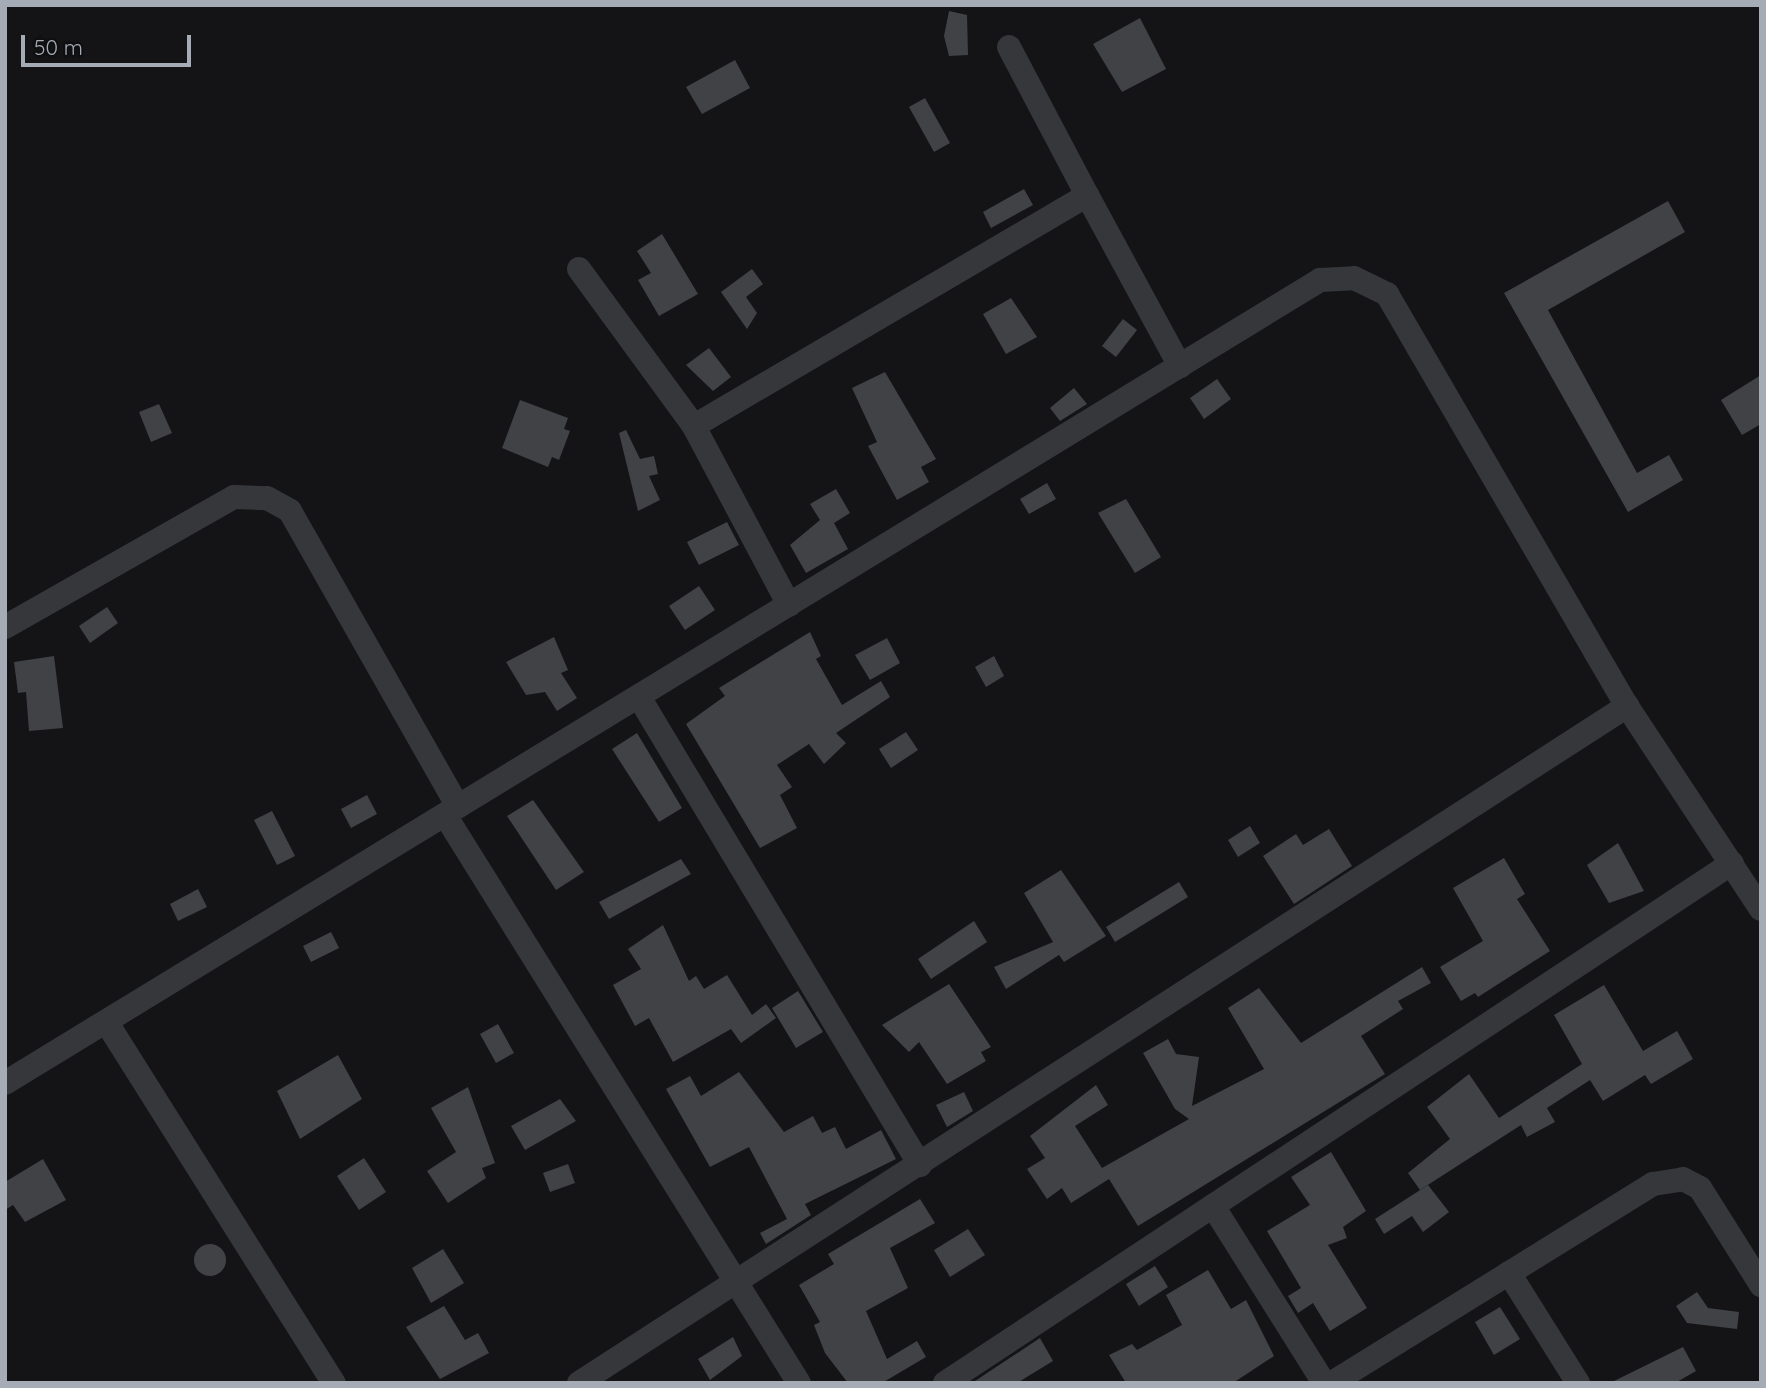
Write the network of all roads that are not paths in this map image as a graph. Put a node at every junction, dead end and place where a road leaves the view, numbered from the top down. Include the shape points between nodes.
1 (1009, 47) dead end
2 (1087, 195) junction
3 (579, 268) dead end
4 (1180, 366) junction
5 (694, 426) junction
6 (789, 605) junction
7 (5, 627) edge
8 (639, 697) junction
9 (1627, 706) junction
10 (452, 811) junction
11 (1732, 863) junction
12 (1761, 909) edge
13 (107, 1023) junction
14 (5, 1083) edge
15 (920, 1165) junction
16 (1213, 1206) junction
17 (1509, 1273) junction
18 (737, 1284) junction
19 (1761, 1285) edge
20 (334, 1383) edge
21 (579, 1383) edge
22 (799, 1383) edge
23 (945, 1383) edge
24 (1324, 1383) edge
25 (1332, 1383) edge
26 (1578, 1383) edge

1 - 2 street
2 - 4 street
2 - 5 street
3 - 5 street
4 - 6 street
4 - 9 street via 1320,280 1354,278 1387,295
5 - 6 street
6 - 8 street
7 - 10 street via 234,497 267,498 290,511
8 - 10 street
8 - 15 street
9 - 11 street
9 - 15 street
10 - 13 street
10 - 18 street
11 - 12 street
11 - 16 street
13 - 14 street
13 - 20 street
15 - 18 street
16 - 23 street
16 - 24 street
17 - 19 street via 1653,1184 1683,1179 1700,1188
17 - 25 street
17 - 26 street
18 - 21 street
18 - 22 street

